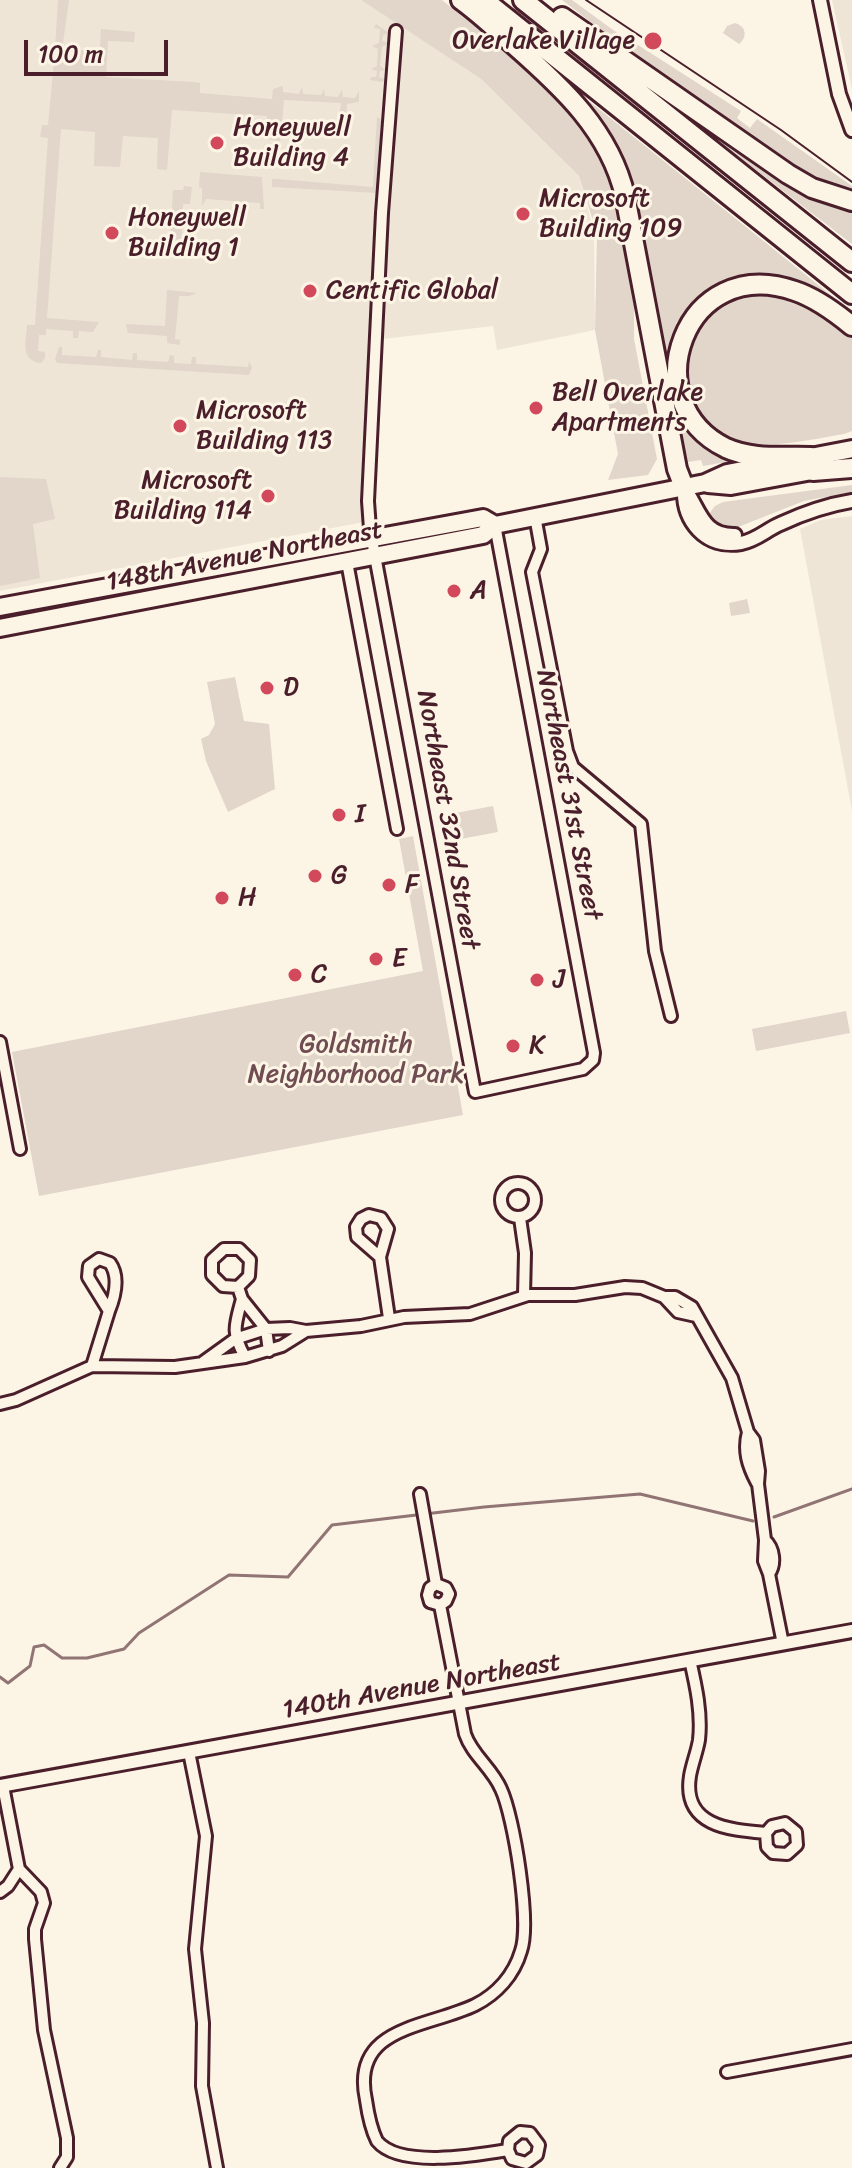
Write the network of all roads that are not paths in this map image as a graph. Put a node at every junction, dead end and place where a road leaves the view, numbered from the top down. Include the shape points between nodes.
1 (461, 0) edge
2 (484, 0) edge
3 (523, 0) edge
4 (536, 0) edge
5 (820, 0) edge
6 (396, 31) dead end
7 (852, 130) edge
8 (852, 201) edge
9 (852, 262) edge
10 (852, 294) edge
11 (852, 326) edge
12 (852, 449) edge
13 (812, 464) junction
14 (852, 466) edge
15 (684, 487) junction
16 (852, 501) edge
17 (535, 516) junction
18 (495, 525) junction
19 (372, 537) junction
20 (377, 556) junction
21 (347, 562) junction
22 (0, 607) edge
23 (0, 628) edge
24 (397, 829) dead end
25 (671, 1016) dead end
26 (0, 1042) edge
27 (475, 1092) joint
28 (20, 1149) dead end
29 (520, 1218) dead end
30 (380, 1257) dead end
31 (238, 1287) junction
32 (524, 1295) junction
33 (242, 1299) junction
34 (109, 1311) junction
35 (389, 1318) junction
36 (266, 1329) junction
37 (306, 1331) junction
38 (235, 1339) junction
39 (269, 1351) junction
40 (245, 1357) junction
41 (203, 1362) junction
42 (92, 1366) junction
43 (0, 1404) edge
44 (420, 1494) dead end
45 (852, 1631) edge
46 (783, 1644) junction
47 (690, 1660) junction
48 (459, 1703) junction
49 (189, 1752) junction
50 (2, 1786) edge
51 (766, 1833) dead end
52 (19, 1869) junction
53 (0, 1892) edge
54 (852, 2049) edge
55 (727, 2072) dead end
56 (508, 2150) dead end
57 (60, 2168) edge
58 (217, 2168) edge

1 - 15 highway via 581,110 615,163
2 - 10 highway
3 - 9 highway
4 - 8 highway via 788,174
5 - 7 street via 839,94
6 - 19 street, Northeast 32nd Street via 372,387
11 - 13 highway via 811,297 756,284 707,304 680,342 678,382 683,398 716,442 753,456
12 - 13 main road, 148th Avenue Northeast
13 - 14 highway
13 - 15 main road, 148th Avenue Northeast via 731,486
15 - 16 street via 685,509 693,525 726,544 761,537 814,510
15 - 17 main road, 148th Avenue Northeast
17 - 18 main road, 148th Avenue Northeast
17 - 25 street via 541,549 532,572 567,751 573,767 641,824 655,951
18 - 19 main road, 148th Avenue Northeast via 483,518
18 - 20 main road, 148th Avenue Northeast via 483,535
18 - 27 street, Northeast 31st Street via 594,1053 583,1069
19 - 20 street, Northeast 32nd Street
19 - 22 main road, 148th Avenue Northeast
20 - 21 main road, 148th Avenue Northeast
20 - 27 street, Northeast 32nd Street
21 - 23 main road, 148th Avenue Northeast
21 - 24 street, Northeast 32nd Street
26 - 28 street
29 - 32 street
30 - 35 street
31 - 31 street via 249,1276 250,1260 239,1249 224,1249 212,1260 212,1275 223,1286
31 - 33 street
32 - 35 street via 470,1314
32 - 46 street via 642,1288 692,1307 732,1378 754,1440 764,1561
33 - 36 street
33 - 38 street
34 - 34 street via 88,1277 89,1266 99,1259 115,1269
34 - 42 street
35 - 37 street
36 - 37 street
36 - 38 street
36 - 39 street
37 - 39 street
38 - 40 street
38 - 41 street
39 - 40 street
40 - 41 street
41 - 42 street
42 - 43 street
44 - 48 street via 436,1584 449,1594 440,1605
45 - 46 street, 140th Avenue Northeast
46 - 47 street, 140th Avenue Northeast
47 - 48 street, 140th Avenue Northeast
47 - 51 street via 699,1719 690,1778 694,1805 719,1828
48 - 49 street, 140th Avenue Northeast
48 - 56 street via 467,1742 495,1777 505,1800 524,1899 523,1948 510,1976 488,1998 392,2035 375,2047 364,2068 365,2096 379,2145 403,2163 420,2165
49 - 50 street, 140th Avenue Northeast
49 - 58 street via 206,1836 195,1949 203,2023 202,2086
50 - 52 street
52 - 53 street
52 - 57 street via 41,1892 44,1903 35,1939 44,2030 67,2138 67,2157
54 - 55 street

